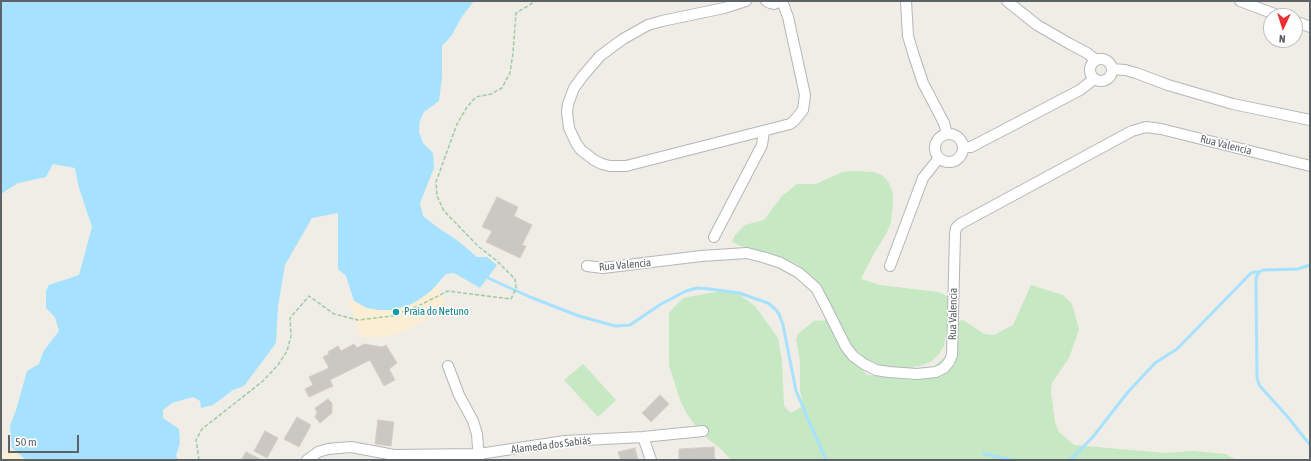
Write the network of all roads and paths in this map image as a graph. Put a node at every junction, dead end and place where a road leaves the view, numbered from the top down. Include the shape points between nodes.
1 (536, 1) edge
2 (746, 1) edge
3 (766, 1) edge
4 (782, 1) edge
5 (906, 1) edge
6 (1007, 1) edge
7 (1240, 1) edge
8 (1263, 10) edge
9 (1096, 60) junction
10 (1112, 69) junction
11 (1094, 78) junction
12 (1310, 120) edge
13 (764, 131) junction
14 (948, 134) junction
15 (963, 147) junction
16 (939, 158) junction
17 (1310, 166) edge
18 (714, 237) dead end
19 (586, 266) dead end
20 (890, 266) dead end
21 (448, 366) dead end
22 (703, 431) dead end
23 (643, 437) junction
24 (479, 457) edge
25 (199, 460) edge
26 (307, 460) edge
27 (651, 460) edge

1 - 25 path via 516,13 510,73 502,88 491,94 476,97 467,107 457,124 436,182 437,196 444,211 515,279 516,288 511,299 448,291 392,316 358,320 334,314 309,296 290,318 291,336 287,351 278,365 263,381 202,429 196,440
2 - 13 street via 662,21 623,39 600,56 578,82 569,100 567,120 572,136 581,150 594,160 618,167
3 - 4 street via 774,4
4 - 13 street via 805,100 803,110 794,121
5 - 14 street via 908,36 914,56 923,83
6 - 9 street via 1038,25
7 - 8 street
9 - 10 street via 1105,60
9 - 11 street via 1090,71
10 - 11 street via 1112,74 1106,80
10 - 12 street via 1136,73 1232,104
11 - 15 street via 1080,90 971,147
13 - 18 street via 762,145
14 - 15 street via 958,137
14 - 16 street via 942,135 935,144
15 - 16 street via 955,160 950,162
16 - 20 street via 923,178
17 - 19 street, Rua Valencia via 1146,127 1132,132 960,224 955,234 952,354 944,368 936,372 889,372 876,370 864,364 846,347 816,288 781,263 766,258 747,253 603,268
21 - 24 street via 475,428
22 - 23 street, Alameda dos Sabiás
23 - 24 street, Alameda dos Sabiás via 565,441
23 - 27 street
24 - 26 street, Alameda dos Sabiás via 394,455 351,447 328,449

